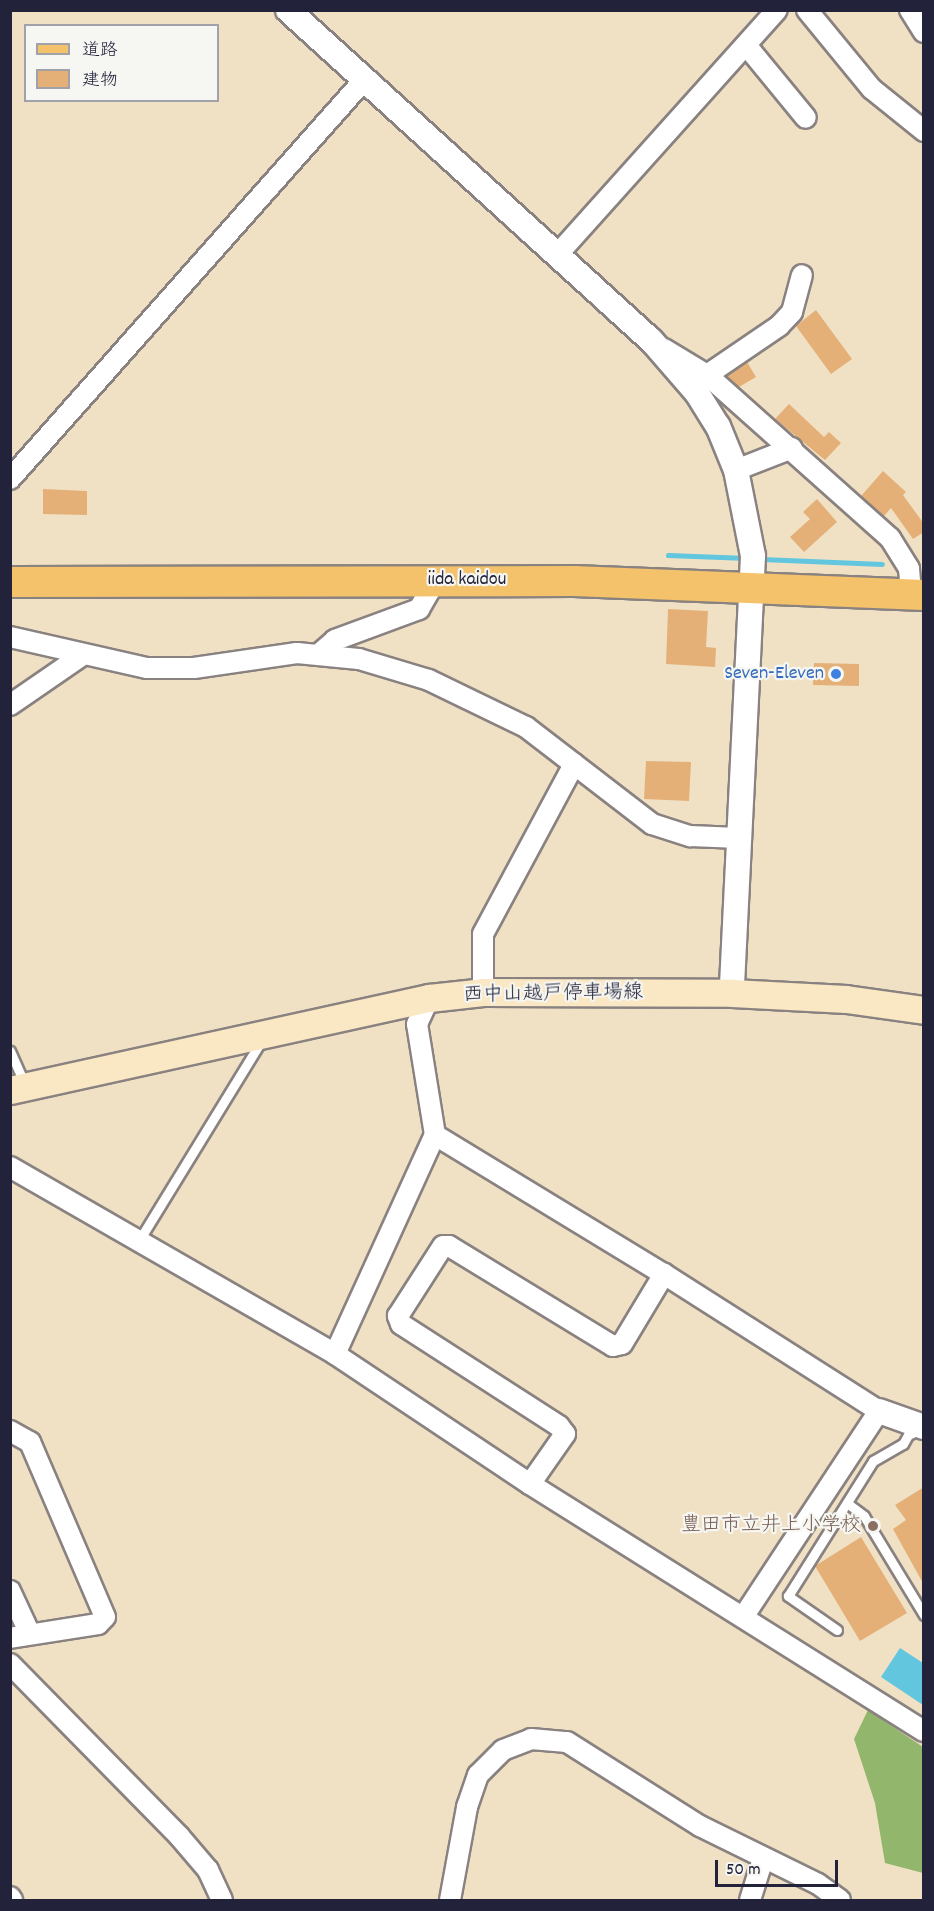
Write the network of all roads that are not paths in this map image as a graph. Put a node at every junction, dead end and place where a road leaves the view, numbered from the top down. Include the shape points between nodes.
1 (777, 10) edge
2 (807, 10) edge
3 (910, 10) edge
4 (292, 12) edge
5 (924, 32) edge
6 (746, 45) junction
7 (364, 80) junction
8 (806, 118) dead end
9 (924, 131) edge
10 (557, 255) junction
11 (802, 275) dead end
12 (651, 340) junction
13 (707, 375) junction
14 (792, 448) junction
15 (736, 470) junction
16 (10, 479) edge
17 (436, 580) junction
18 (10, 582) edge
19 (753, 587) junction
20 (917, 595) edge
21 (10, 637) edge
22 (319, 654) junction
23 (81, 656) junction
24 (10, 705) edge
25 (574, 764) junction
26 (740, 838) junction
27 (483, 992) junction
28 (732, 993) junction
29 (429, 998) junction
30 (924, 1010) edge
31 (266, 1033) junction
32 (10, 1051) edge
33 (18, 1088) edge
34 (435, 1135) junction
35 (10, 1167) edge
36 (138, 1242) junction
37 (664, 1274) junction
38 (335, 1354) junction
39 (879, 1411) junction
40 (924, 1427) edge
41 (10, 1431) edge
42 (530, 1484) junction
43 (847, 1503) junction
44 (10, 1591) edge
45 (924, 1615) edge
46 (744, 1616) junction
47 (837, 1630) dead end
48 (20, 1635) edge
49 (10, 1664) edge
50 (924, 1731) edge
51 (763, 1858) junction
52 (222, 1900) edge
53 (450, 1900) edge
54 (750, 1900) edge
55 (840, 1900) edge

1 - 6 street
2 - 9 street via 872,89
3 - 5 street
4 - 7 street
6 - 8 street
6 - 10 street
7 - 10 street
7 - 16 street
10 - 12 street
11 - 13 street via 792,312 779,326
12 - 13 street
12 - 15 street via 697,393 718,426
13 - 14 street
14 - 15 street
14 - 20 street via 890,538 909,569
15 - 19 street via 753,556
17 - 18 main road, iida kaidou
17 - 19 main road, iida kaidou
17 - 22 street via 419,609 335,640
19 - 20 main road, iida kaidou
19 - 26 street
21 - 23 street
22 - 23 street via 257,657 194,668 147,668
22 - 25 street via 359,659 488,705 526,727
23 - 24 street
25 - 26 street via 652,824 690,836
25 - 27 street via 483,934
26 - 28 street
27 - 28 main road, 西中山越戸停車場線
27 - 29 main road, 西中山越戸停車場線
28 - 30 main road, 西中山越戸停車場線 via 846,999
29 - 31 main road, 西中山越戸停車場線
29 - 34 street via 417,1024
31 - 33 main road, 西中山越戸停車場線
31 - 36 lane
32 - 33 lane
34 - 37 street
34 - 38 street
35 - 36 street
36 - 38 street
37 - 39 street
37 - 42 street via 622,1344 613,1346 448,1246 443,1246 398,1316 401,1324 559,1426 565,1434
38 - 42 street
39 - 40 street
39 - 46 street
40 - 43 lane via 873,1461
41 - 48 street via 30,1443 105,1617 98,1624
42 - 46 street
43 - 45 lane via 864,1516
43 - 47 lane via 788,1596
44 - 48 street
46 - 50 street
49 - 52 street via 179,1836 208,1870
51 - 53 street via 700,1826 567,1742 531,1739 503,1750 478,1775 467,1807
51 - 54 street
51 - 55 street via 818,1884

